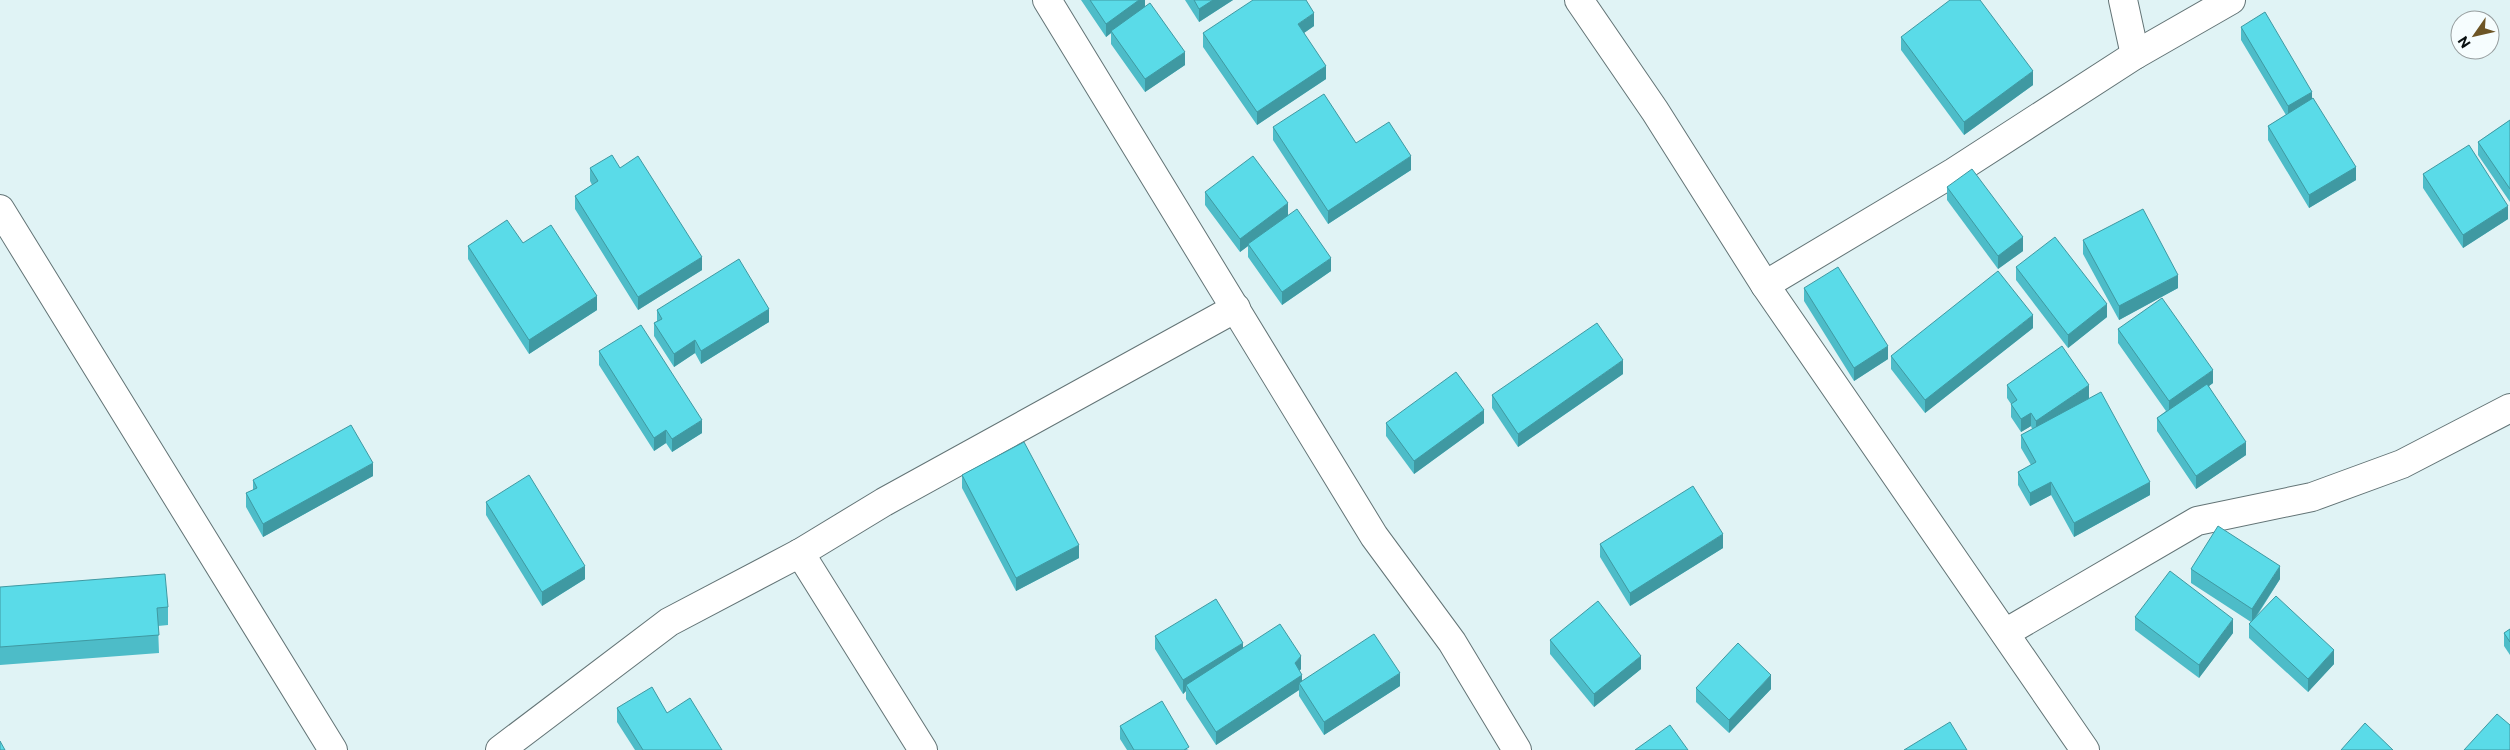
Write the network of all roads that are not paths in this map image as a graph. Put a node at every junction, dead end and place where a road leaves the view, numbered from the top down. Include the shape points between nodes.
1 (1047, 0) edge
2 (1579, 0) edge
3 (2123, 0) edge
4 (2231, 0) edge
5 (2135, 55) junction
6 (0, 209) edge
7 (1765, 285) junction
8 (1236, 308) junction
9 (2510, 408) edge
10 (800, 552) junction
11 (2005, 632) junction
12 (333, 750) edge
13 (500, 750) edge
14 (923, 750) edge
15 (1517, 750) edge
16 (2085, 750) edge

1 - 8 street
2 - 7 street via 1655,111
3 - 5 street
4 - 5 street
5 - 7 street via 1954,172
6 - 12 street
7 - 11 street
8 - 10 street via 893,497
8 - 15 street via 1374,536 1452,642
9 - 11 street via 2402,464 2321,494 2197,521
10 - 13 street via 669,622
10 - 14 street
11 - 16 street

